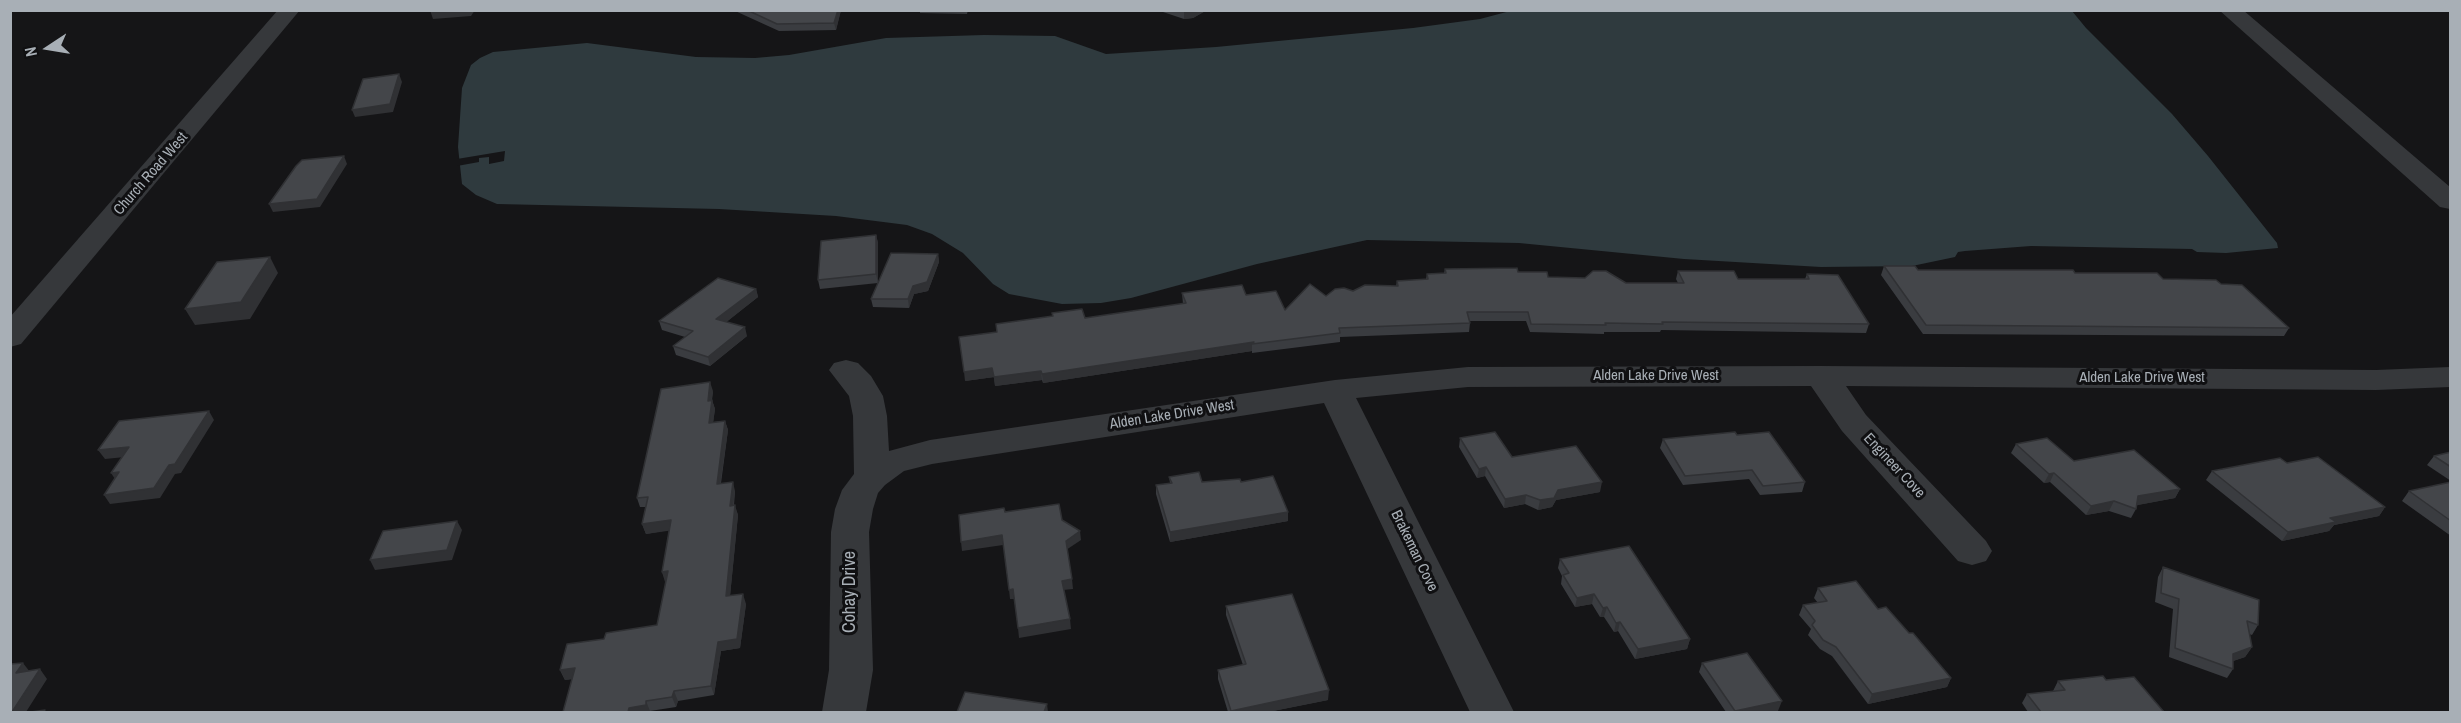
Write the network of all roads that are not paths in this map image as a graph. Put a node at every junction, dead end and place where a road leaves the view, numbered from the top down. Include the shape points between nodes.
1 (290, 10) edge
2 (2229, 10) edge
3 (2451, 201) edge
4 (10, 337) edge
5 (846, 370) dead end
6 (1821, 376) junction
7 (2451, 377) edge
8 (1335, 390) junction
9 (872, 476) junction
10 (1972, 551) dead end
11 (844, 712) edge
12 (1492, 712) edge

1 - 4 street, Church Road West
2 - 3 street
5 - 9 street via 860,383 866,396
6 - 7 street, Alden Lake Drive West via 2362,380
6 - 8 street, Alden Lake Drive West via 1468,377
6 - 10 street, Engineer Cove via 1854,423
8 - 9 street, Alden Lake Drive West via 930,452 891,463
8 - 12 street, Brakeman Cove
9 - 11 street, Cohay Drive via 861,490 850,532 851,670

